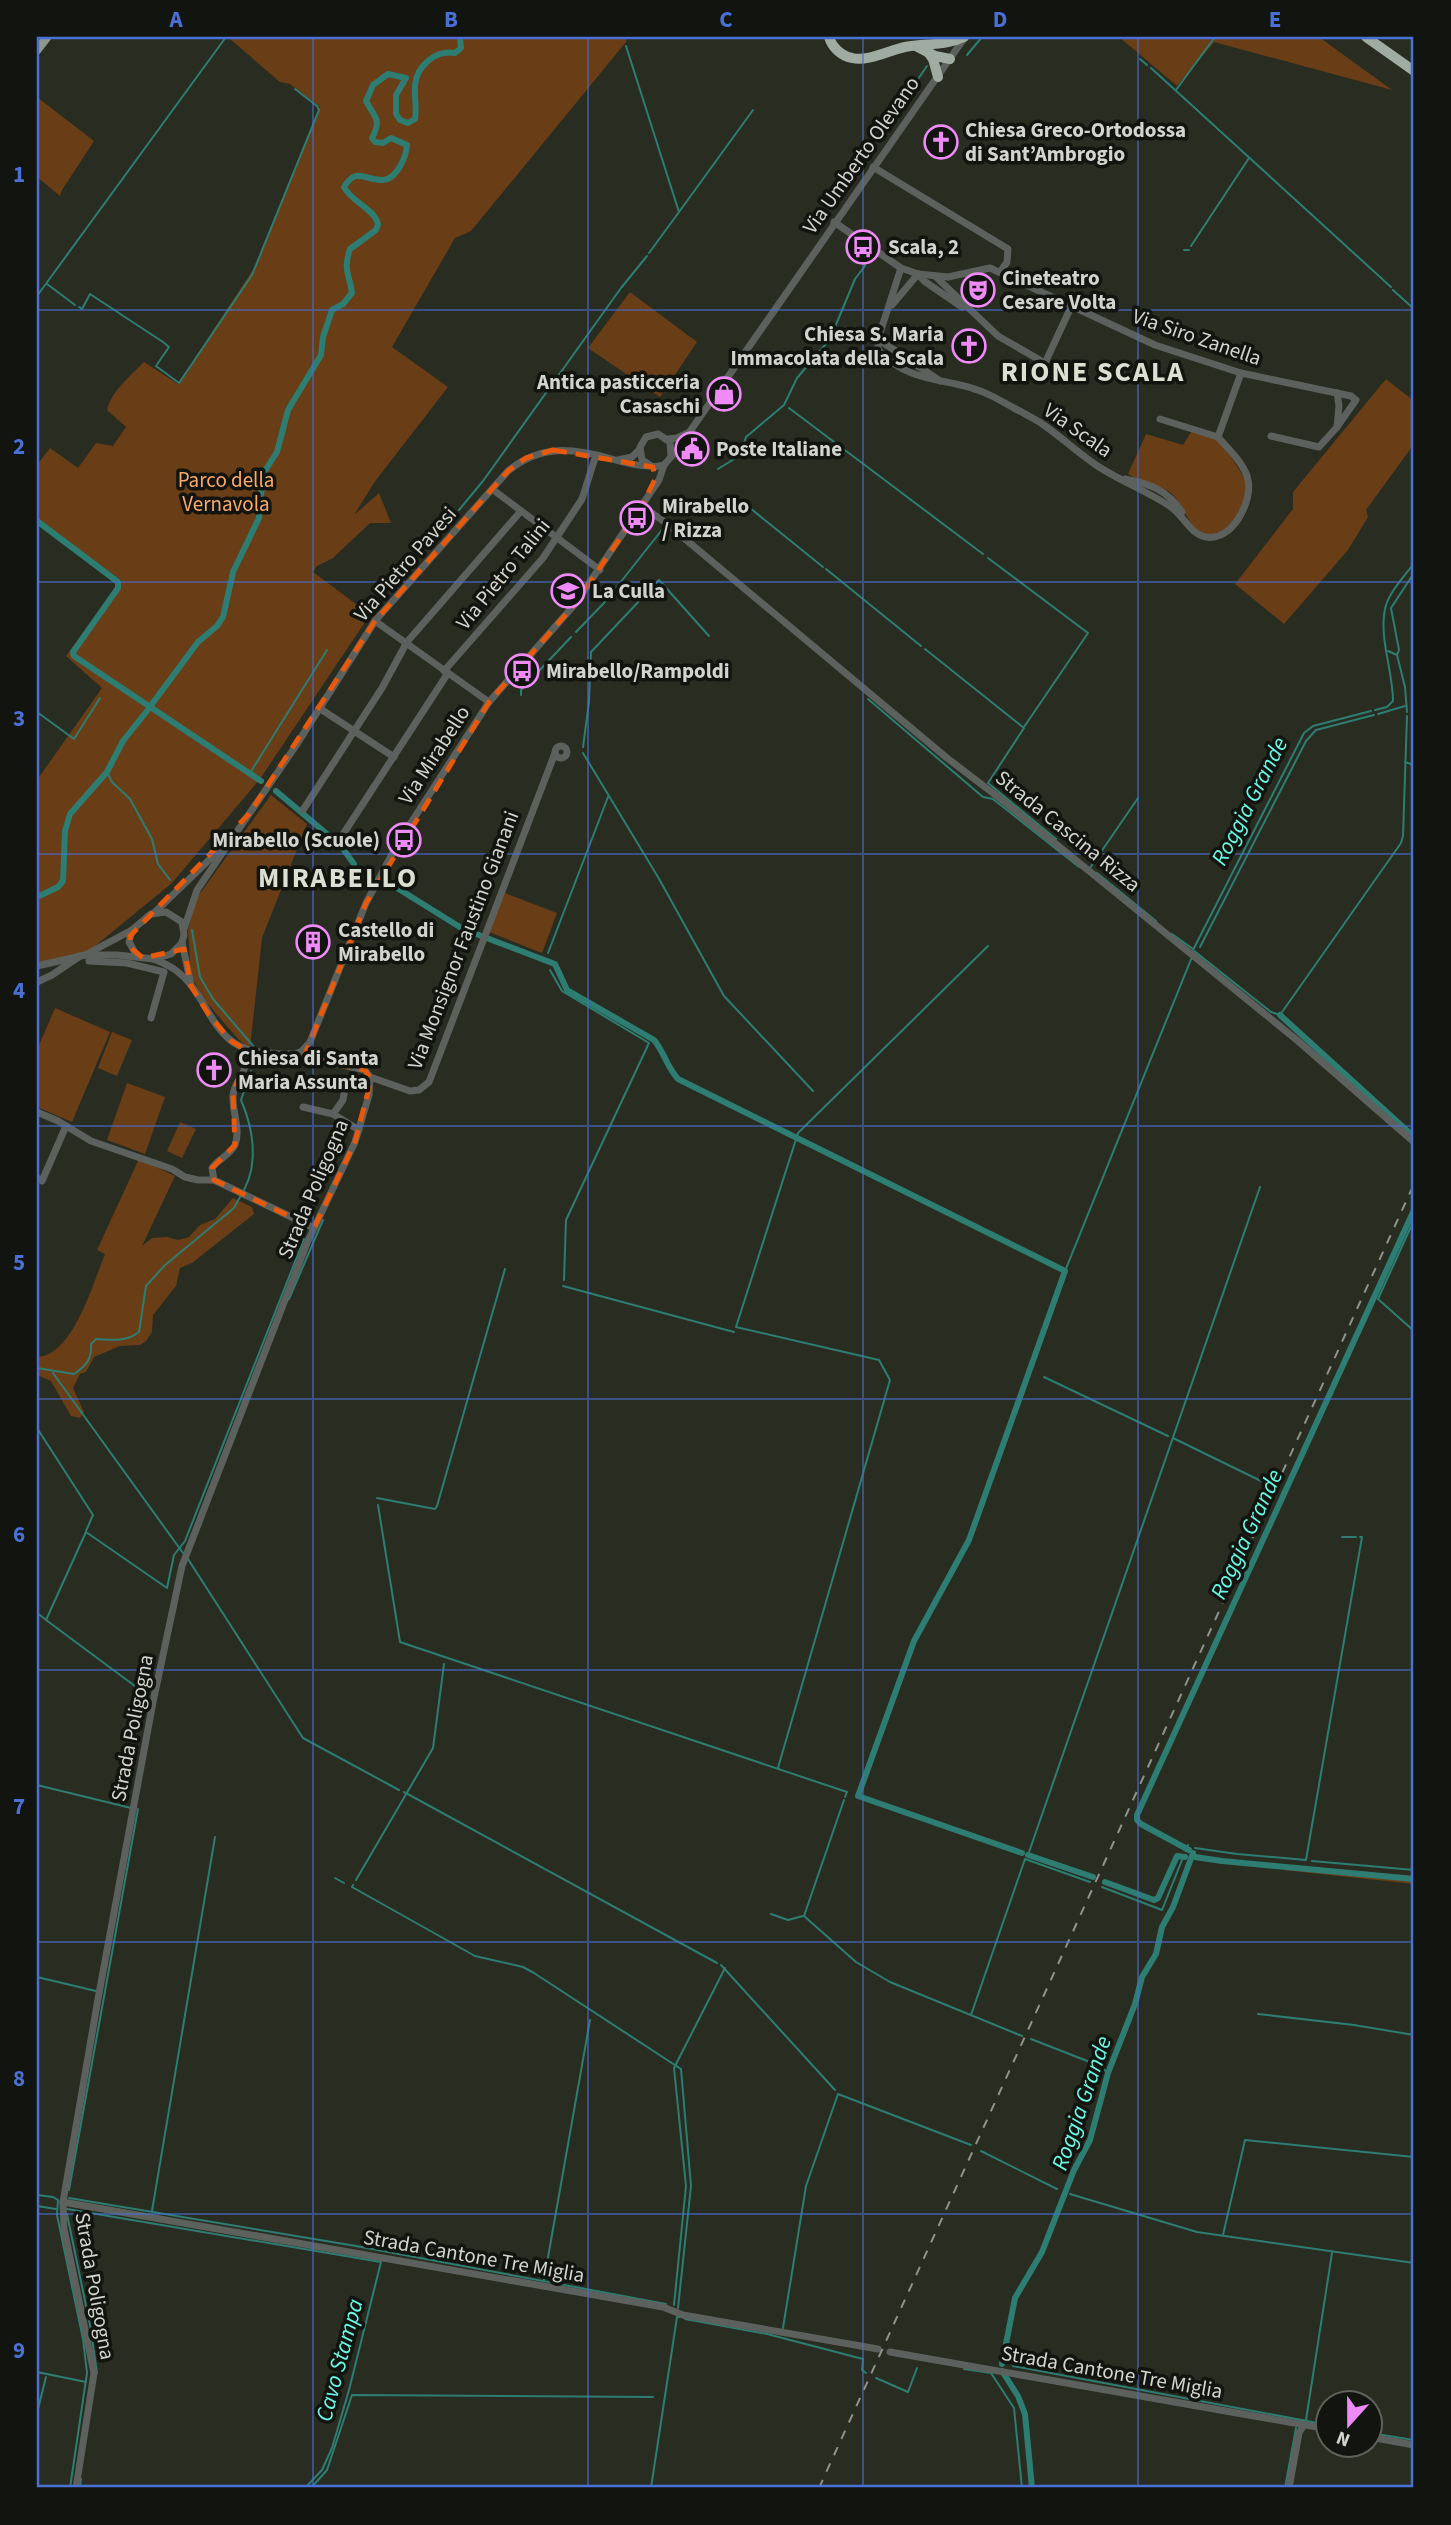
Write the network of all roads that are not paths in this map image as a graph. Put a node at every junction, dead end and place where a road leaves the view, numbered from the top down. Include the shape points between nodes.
1 (47, 37) edge
2 (829, 37) edge
3 (965, 37) edge
4 (1366, 37) edge
5 (931, 48) junction
6 (37, 50) edge
7 (950, 59) junction
8 (1414, 71) edge
9 (938, 77) junction
10 (873, 167) junction
11 (834, 222) junction
12 (901, 268) junction
13 (1001, 271) junction
14 (918, 274) junction
15 (934, 276) junction
16 (1071, 307) junction
17 (888, 310) junction
18 (974, 315) junction
19 (1241, 373) junction
20 (1337, 393) junction
21 (1160, 419) dead end
22 (1337, 427) junction
23 (691, 432) junction
24 (1272, 436) dead end
25 (1218, 437) junction
26 (667, 439) junction
27 (639, 450) junction
28 (596, 455) junction
29 (671, 456) junction
30 (614, 460) junction
31 (664, 465) junction
32 (651, 466) junction
33 (492, 489) junction
34 (650, 493) junction
35 (642, 506) junction
36 (521, 510) junction
37 (557, 538) junction
38 (600, 570) junction
39 (375, 621) junction
40 (407, 642) junction
41 (446, 672) junction
42 (489, 702) junction
43 (319, 708) junction
44 (353, 730) junction
45 (555, 753) dead end
46 (394, 757) junction
47 (303, 810) dead end
48 (249, 814) junction
49 (338, 842) dead end
50 (155, 912) junction
51 (184, 929) junction
52 (132, 930) junction
53 (182, 942) junction
54 (137, 956) junction
55 (85, 957) junction
56 (148, 961) junction
57 (37, 966) edge
58 (37, 982) edge
59 (191, 986) junction
60 (151, 1018) dead end
61 (245, 1050) junction
62 (302, 1052) junction
63 (370, 1077) junction
64 (346, 1082) dead end
65 (303, 1107) dead end
66 (37, 1111) edge
67 (333, 1114) junction
68 (66, 1126) junction
69 (359, 1130) junction
70 (1414, 1142) edge
71 (212, 1168) junction
72 (37, 1178) edge
73 (198, 1180) junction
74 (214, 1180) junction
75 (314, 1228) junction
76 (63, 2202) junction
77 (878, 2349) dead end
78 (890, 2351) dead end
79 (1304, 2425) junction
80 (1314, 2427) edge
81 (1384, 2440) edge
82 (1414, 2445) edge
83 (76, 2488) edge
84 (1289, 2488) edge

1 - 6 main road
2 - 5 highway via 839,53 852,58 915,46
3 - 5 highway
3 - 7 street, Via Umberto Olevano
4 - 8 highway
5 - 7 highway
5 - 9 highway
7 - 9 street, Via Umberto Olevano
9 - 10 street, Via Umberto Olevano
10 - 11 street, Via Umberto Olevano
10 - 13 street via 1008,249
11 - 12 street
11 - 23 street, Via Umberto Olevano
12 - 14 street
12 - 17 street, Via Scala
13 - 15 street via 989,268
13 - 16 street, Via Siro Zanella
14 - 15 street
14 - 17 street, Via Scala
14 - 18 street
15 - 18 street
16 - 18 street via 1045,363 998,336
16 - 19 street, Via Siro Zanella via 1155,345
17 - 25 street, Via Scala via 878,340 941,382 995,398 1039,422 1095,464 1174,509 1208,538 1218,537 1240,516 1249,494 1248,479 1238,460
19 - 20 street, Via Siro Zanella
19 - 25 street
20 - 22 street
20 - 22 street via 1356,401
21 - 25 street
22 - 24 street via 1319,447
23 - 26 street
23 - 29 street
26 - 27 street via 649,435
26 - 29 street
27 - 30 street
27 - 32 street via 642,460
28 - 30 street, Via Pietro Pavesi
28 - 33 street, Via Pietro Pavesi via 553,450 538,454 514,467
28 - 37 street, Via Pietro Talini via 582,499
29 - 31 street
30 - 32 street, Via Pietro Pavesi
31 - 32 street
31 - 34 street, Via Mirabello
32 - 34 street, Via Mirabello via 655,479
33 - 36 street
33 - 39 street, Via Pietro Pavesi
34 - 35 street, Via Mirabello
35 - 38 street, Via Mirabello
35 - 70 street, Strada Cascina Rizza via 1288,1032
36 - 37 street
36 - 40 street
37 - 38 street
37 - 41 street, Via Pietro Talini
38 - 42 street, Via Mirabello
39 - 40 street
39 - 43 street, Via Pietro Pavesi
40 - 41 street
40 - 44 street
41 - 42 street
41 - 46 street, Via Pietro Talini
42 - 62 street, Via Mirabello via 381,873 309,1045
43 - 44 street
43 - 48 street, Via Pietro Pavesi
44 - 46 street
44 - 47 street
45 - 63 street, Via Monsignor Faustino Gianani via 429,1082 410,1091
46 - 49 street, Via Pietro Talini
48 - 50 street, Via Pietro Pavesi
48 - 51 street, Via Pietro Pavesi via 197,890
50 - 51 street via 172,914
50 - 52 street
51 - 53 street
52 - 54 street via 130,942
52 - 55 street
53 - 56 street via 171,954
53 - 59 street
54 - 55 street
54 - 56 street
55 - 56 street
55 - 57 street
55 - 58 street
56 - 59 street via 174,969
56 - 60 street via 164,972
59 - 61 street via 223,1032
61 - 62 street
61 - 71 street via 244,1073 233,1093 235,1145
62 - 63 street via 365,1070
63 - 69 street, Strada Poligogna
64 - 67 street via 343,1100
65 - 67 street
66 - 68 street
67 - 69 street
68 - 72 street via 43,1181
68 - 73 street via 91,1141
69 - 75 street, Strada Poligogna
71 - 73 street
71 - 74 street
73 - 74 street
74 - 75 street
75 - 76 street, Strada Poligogna via 182,1566
76 - 77 street, Strada Cantone Tre Miglia
76 - 83 street, Strada Poligogna via 64,2229 94,2373
78 - 79 street, Strada Cantone Tre Miglia
79 - 80 street, Strada Cantone Tre Miglia
79 - 84 street
81 - 82 street

